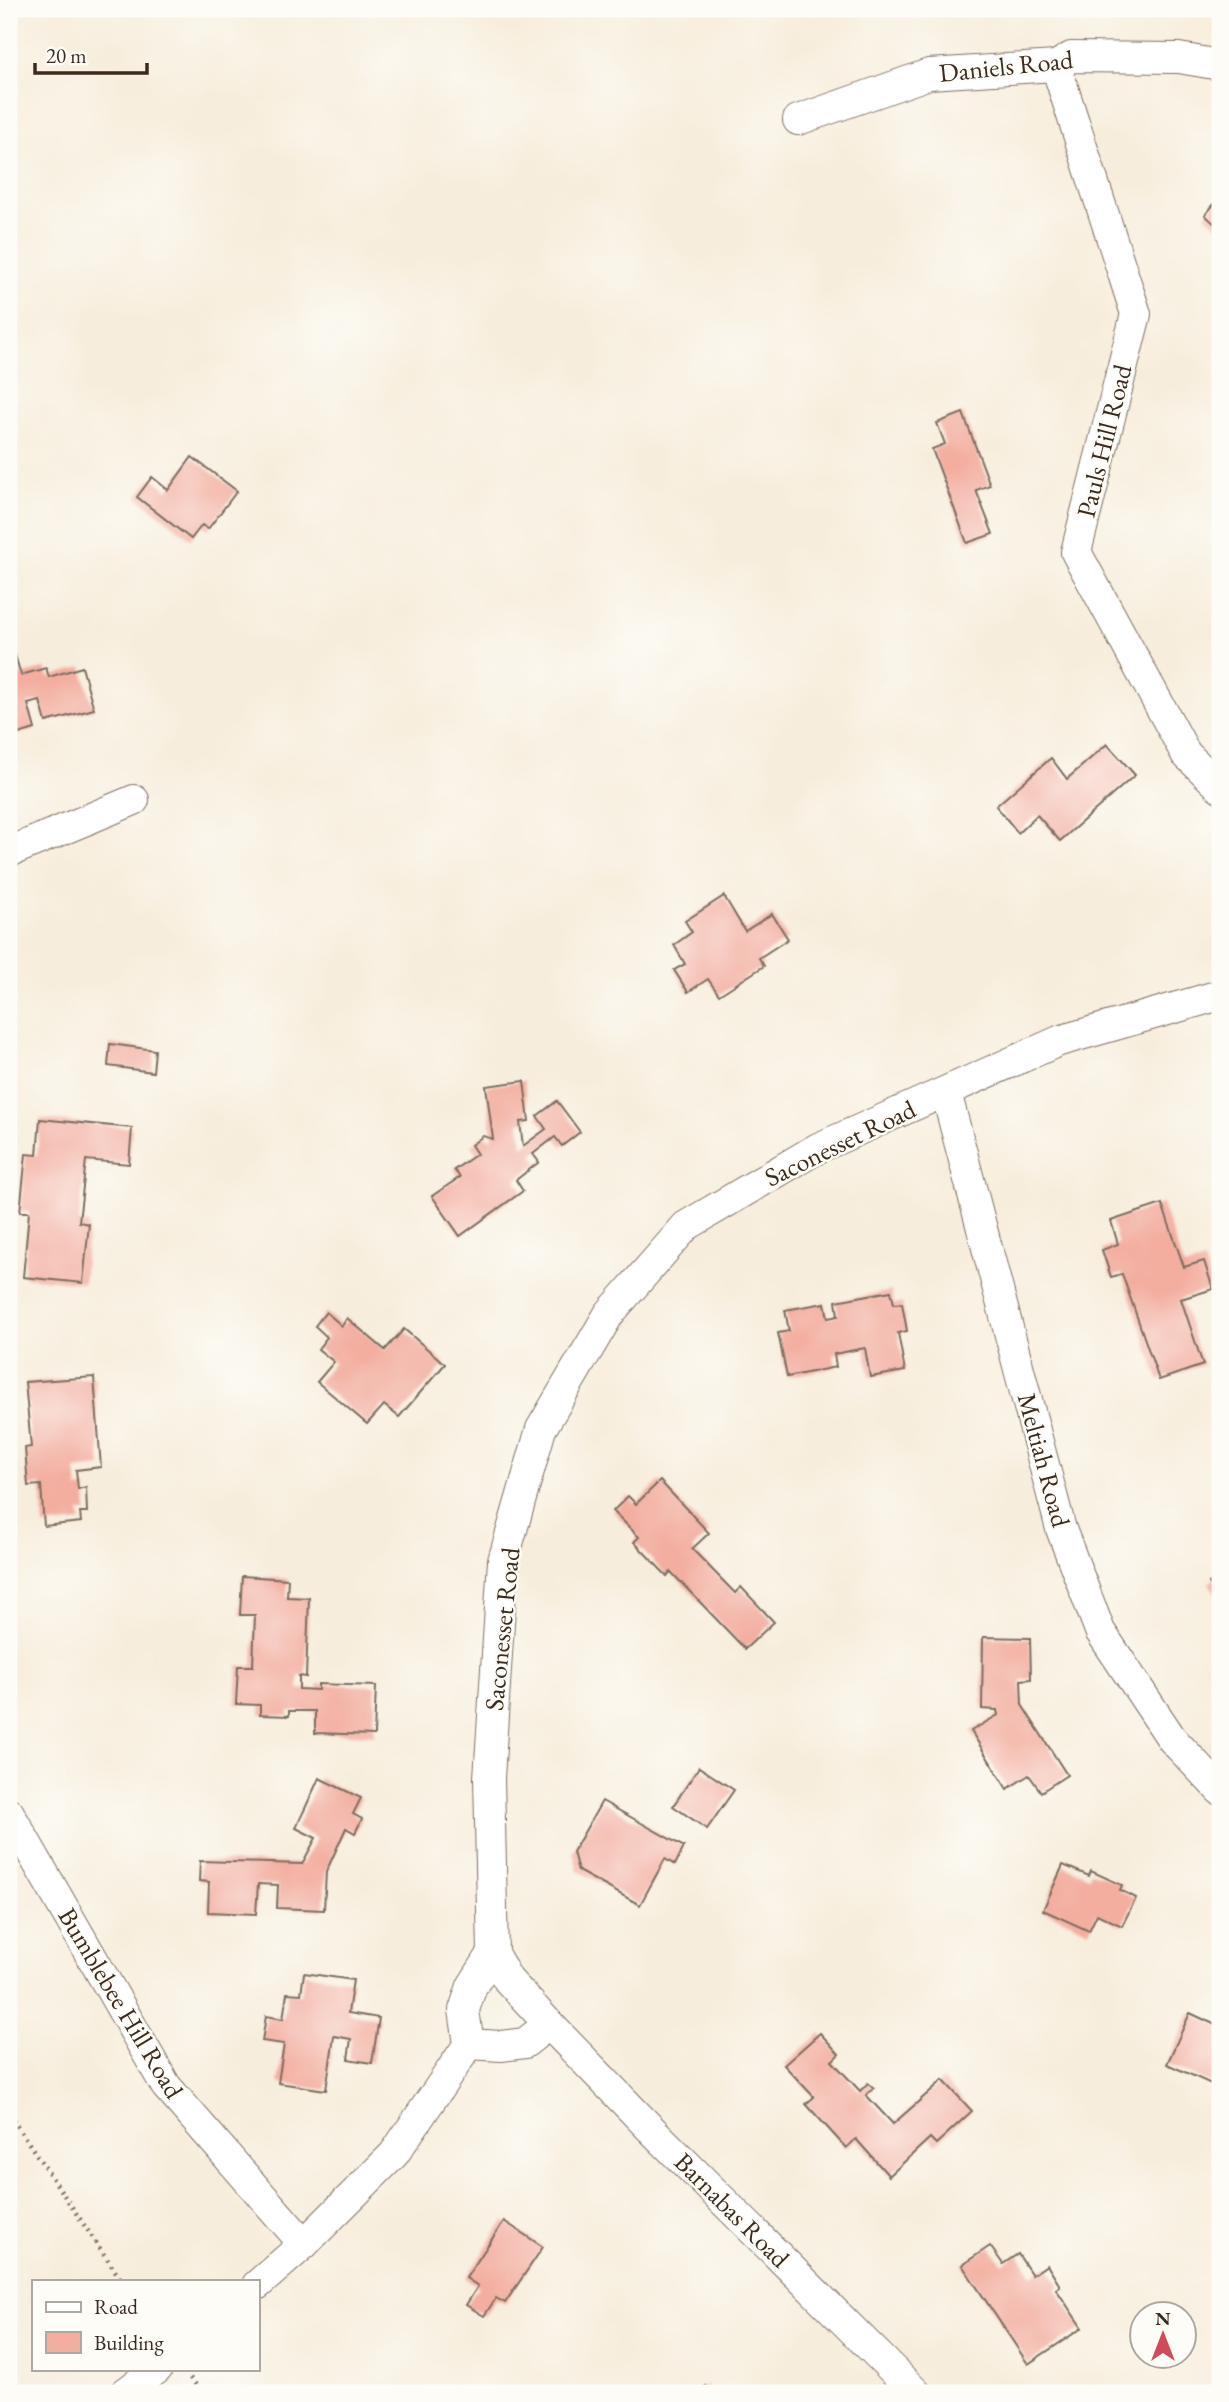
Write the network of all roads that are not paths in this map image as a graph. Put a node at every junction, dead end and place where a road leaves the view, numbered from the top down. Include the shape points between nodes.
1 (1220, 65) edge
2 (1056, 66) junction
3 (798, 120) dead end
4 (1220, 787) edge
5 (134, 800) dead end
6 (9, 852) edge
7 (1220, 995) edge
8 (946, 1092) junction
9 (1220, 1790) edge
10 (9, 1813) edge
11 (494, 1952) junction
12 (549, 2024) junction
13 (469, 2045) junction
14 (304, 2245) junction
15 (259, 2282) edge
16 (156, 2370) edge
17 (125, 2393) edge
18 (916, 2393) edge

1 - 2 street, Daniels Road via 1179,58 1071,57
2 - 3 street, Daniels Road via 929,74
2 - 4 street, Pauls Hill Road via 1136,314 1076,552 1186,754
5 - 6 street
7 - 8 street, Saconesset Road via 1059,1041
8 - 9 street, Meltiah Road via 1061,1529 1100,1631 1172,1739
8 - 11 street, Saconesset Road via 818,1148 686,1226 609,1314 541,1429 503,1561 489,1777
10 - 14 street, Bumblebee Hill Road via 166,2086
11 - 12 street, Barnabas Road via 508,1980
11 - 13 street via 472,1986 464,2010
12 - 13 street via 525,2043
12 - 18 street, Barnabas Road
13 - 14 street via 394,2154
14 - 15 street
16 - 17 street

